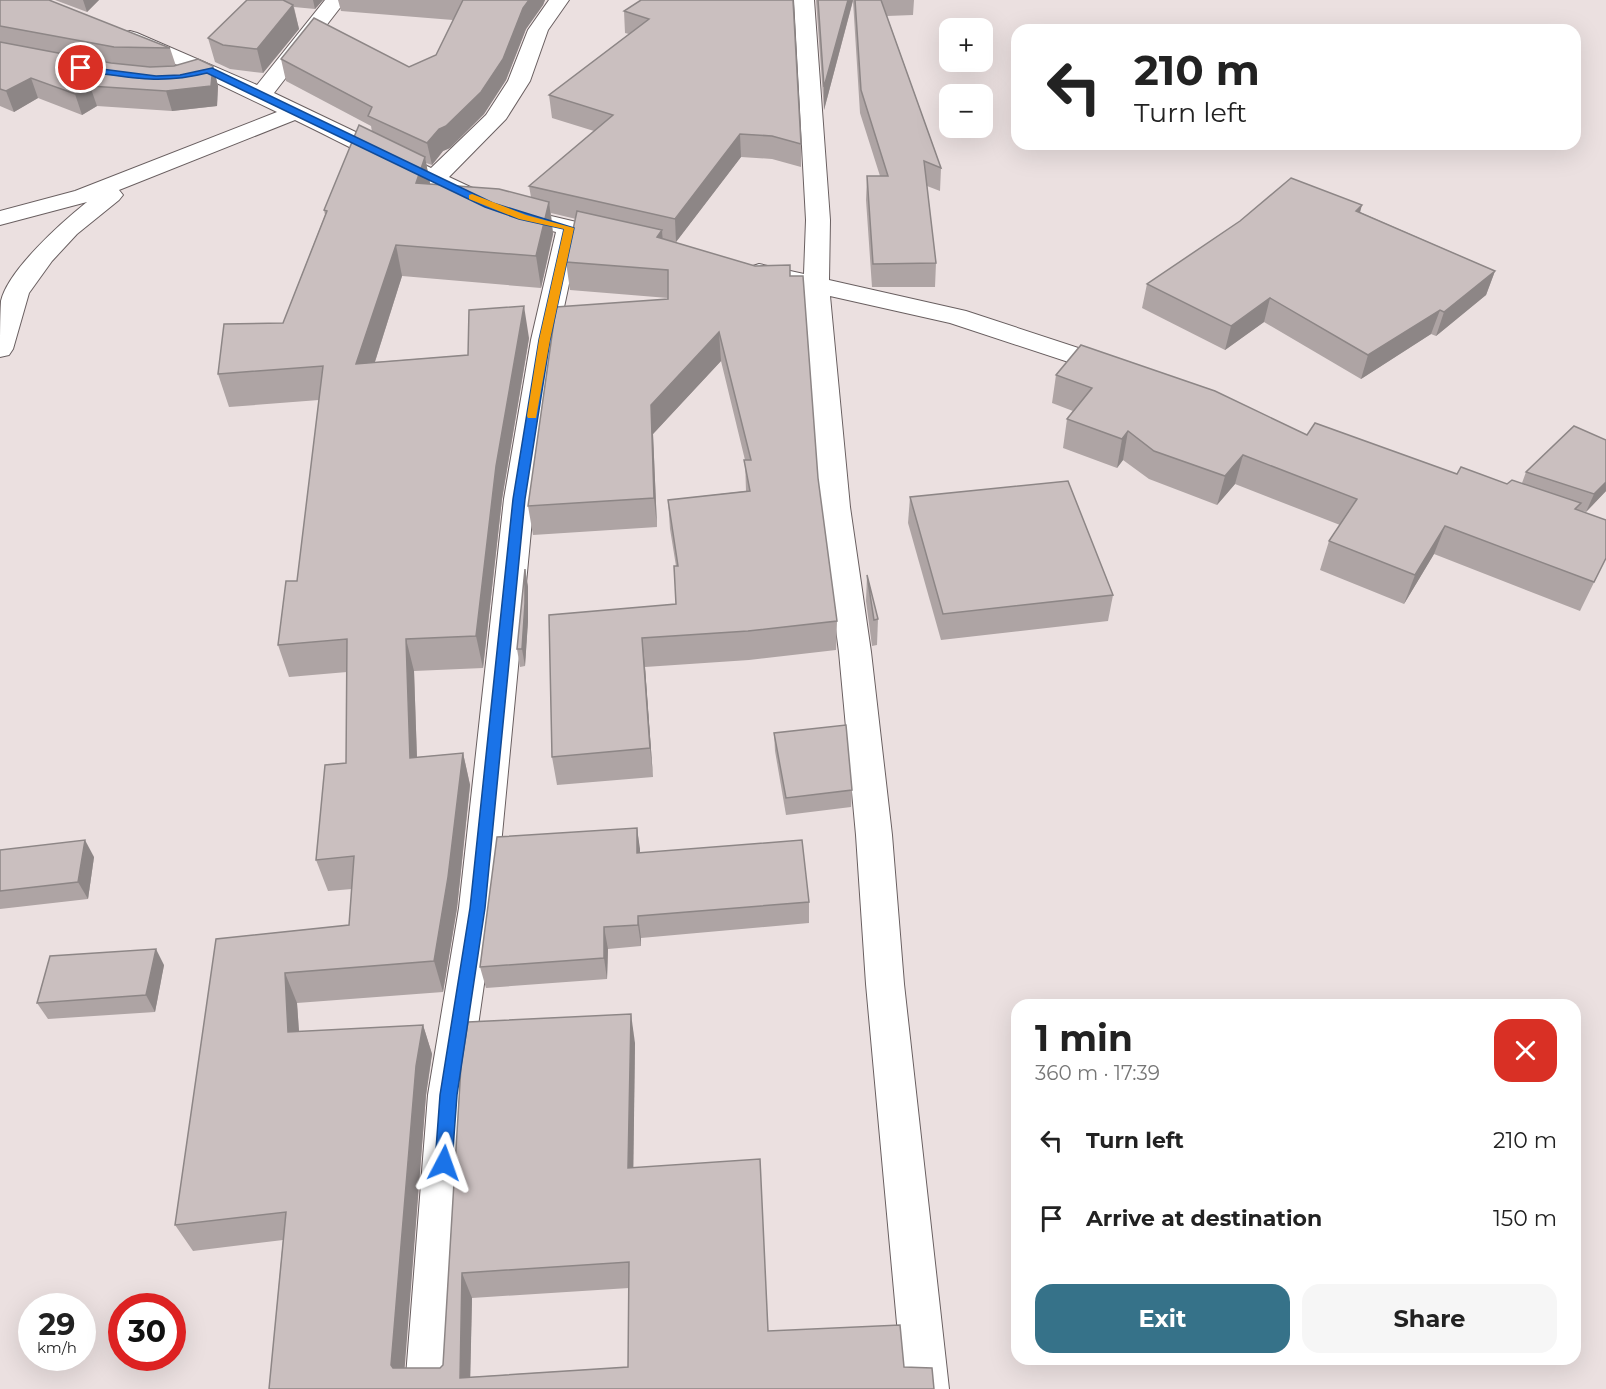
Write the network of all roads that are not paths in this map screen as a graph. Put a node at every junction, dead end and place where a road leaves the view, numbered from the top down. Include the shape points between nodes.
1 (336, 0) edge
2 (559, 0) edge
3 (804, 0) edge
4 (109, 29) edge
5 (208, 70) junction
6 (172, 78) edge
7 (261, 95) junction
8 (297, 112) junction
9 (140, 173) junction
10 (435, 178) junction
11 (0, 218) edge
12 (569, 228) junction
13 (635, 243) edge
14 (735, 267) edge
15 (816, 284) junction
16 (0, 349) edge
17 (1134, 376) edge
18 (428, 1389) edge
19 (926, 1389) edge

1 - 7 street
2 - 10 street via 538,30 519,81 495,119
3 - 15 street via 818,220
4 - 5 street
5 - 6 street
5 - 7 street
7 - 8 street
8 - 9 street
8 - 10 street
9 - 11 street via 83,196
9 - 16 street via 68,229 43,256 16,293
10 - 12 street via 489,205
12 - 13 street
12 - 18 street via 544,340 519,499 477,908 448,1095
14 - 15 street
15 - 17 street via 957,317
15 - 19 street via 834,507 855,652

